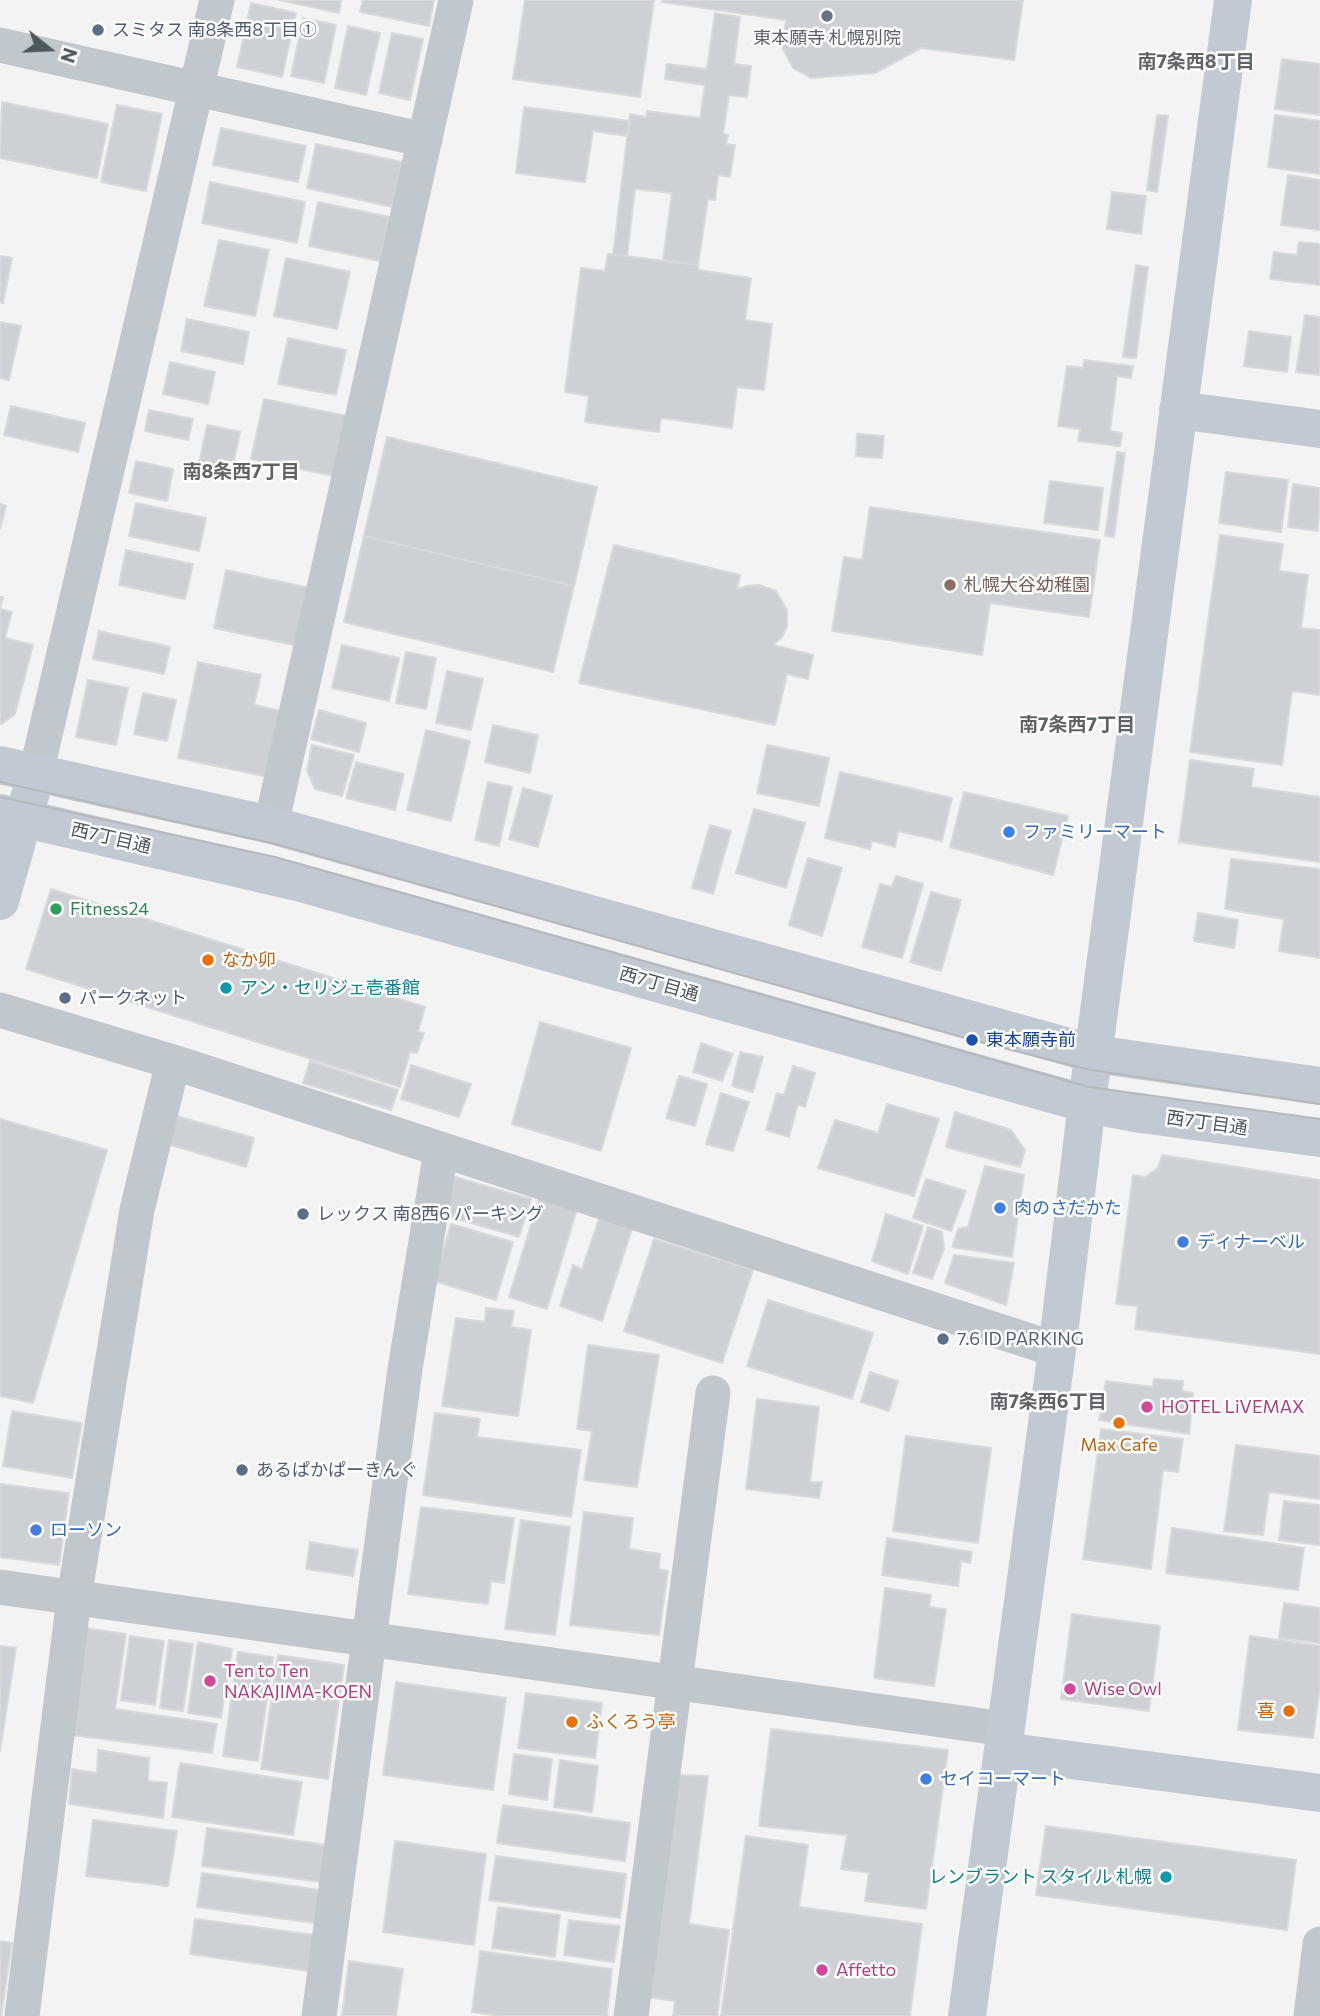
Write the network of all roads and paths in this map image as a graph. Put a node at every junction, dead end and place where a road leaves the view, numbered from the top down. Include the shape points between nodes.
1 (217, 0) edge
2 (456, 0) edge
3 (1233, 0) edge
4 (0, 45) edge
5 (197, 89) junction
6 (425, 140) junction
7 (1178, 410) junction
8 (1320, 429) edge
9 (18, 769) edge
10 (12, 816) edge
11 (271, 825) junction
12 (0, 901) edge
13 (0, 1010) edge
14 (1094, 1054) junction
15 (173, 1062) junction
16 (1320, 1086) edge
17 (1087, 1104) junction
18 (1320, 1138) edge
19 (441, 1151) junction
20 (1058, 1350) junction
21 (713, 1393) dead end
22 (0, 1587) edge
23 (74, 1598) junction
24 (370, 1639) junction
25 (674, 1683) junction
26 (1004, 1740) junction
27 (1320, 1793) edge
28 (1320, 1944) edge
29 (22, 2016) edge
30 (319, 2016) edge
31 (631, 2016) edge
32 (967, 2016) edge
33 (1311, 2016) edge

1 - 5 street
2 - 6 street
3 - 7 street
4 - 5 street
5 - 6 street
5 - 9 street
6 - 11 street
7 - 8 street
7 - 14 street
9 - 10 street
9 - 11 street
10 - 12 street
10 - 17 street, 西7丁目通 via 301,883
11 - 14 street
13 - 15 street
14 - 16 street
14 - 17 street
15 - 19 street
15 - 23 street via 137,1210
17 - 18 street, 西7丁目通
17 - 20 street
19 - 20 street
19 - 24 street via 405,1368
20 - 26 street
21 - 25 street
22 - 23 street
23 - 24 street
23 - 29 street
24 - 25 street
24 - 30 street
25 - 26 street
25 - 31 street
26 - 27 street
26 - 32 street
28 - 33 street

